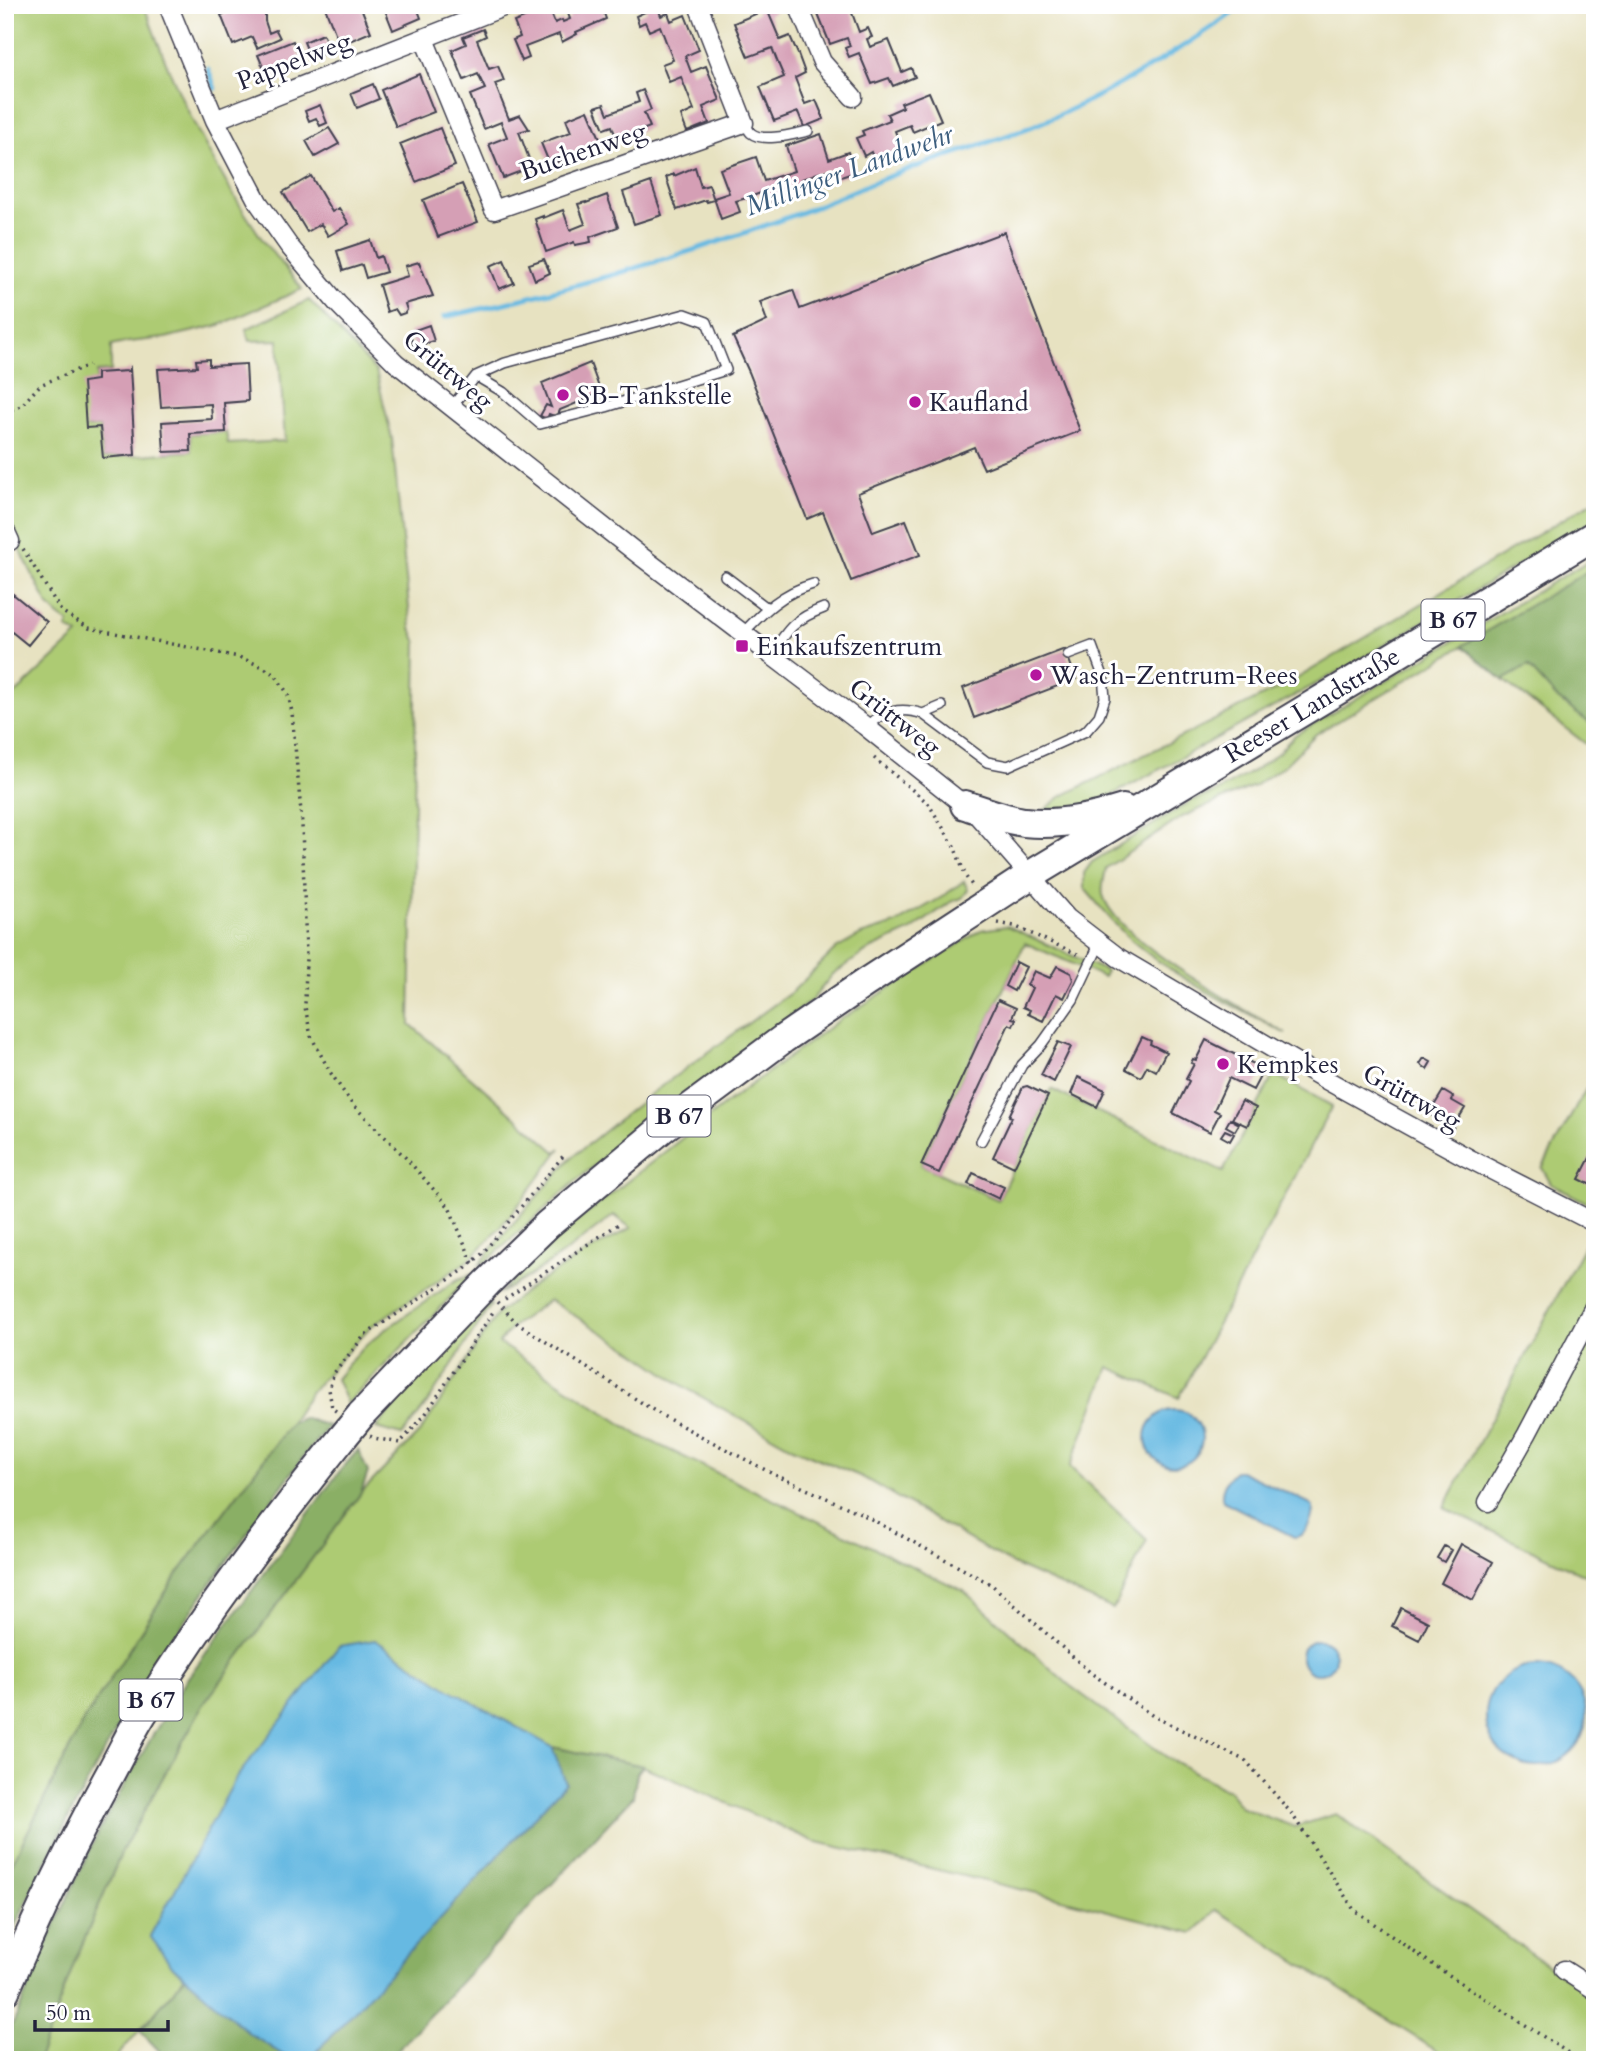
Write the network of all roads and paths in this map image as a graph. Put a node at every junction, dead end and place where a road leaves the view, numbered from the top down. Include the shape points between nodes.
1 (168, 5) edge
2 (508, 5) edge
3 (698, 5) edge
4 (798, 5) edge
5 (424, 39) junction
6 (853, 97) dead end
7 (215, 120) junction
8 (744, 123) junction
9 (808, 131) dead end
10 (89, 365) dead end
11 (476, 376) junction
12 (451, 408) junction
13 (5, 412) edge
14 (1595, 535) edge
15 (11, 538) edge
16 (725, 576) dead end
17 (813, 584) dead end
18 (767, 608) junction
19 (824, 608) dead end
20 (743, 634) junction
21 (771, 655) junction
22 (1068, 655) dead end
23 (942, 706) dead end
24 (923, 714) junction
25 (865, 726) junction
26 (1162, 795) junction
27 (965, 806) junction
28 (1029, 876) junction
29 (1100, 943) junction
30 (981, 1142) dead end
31 (1595, 1223) edge
32 (487, 1283) junction
33 (1595, 1305) edge
34 (1489, 1502) dead end
35 (1564, 1970) dead end
36 (1595, 1990) edge
37 (5, 1991) edge
38 (1579, 2060) edge

1 - 7 street, Grüttweg
2 - 5 street, Pappelweg
3 - 8 street
4 - 6 street via 822,62
5 - 7 street, Pappelweg
5 - 8 street, Buchenweg via 494,210
7 - 12 street, Grüttweg via 258,202 289,246 396,363
8 - 9 lane via 752,134 762,137
10 - 13 path via 40,385 21,406
11 - 11 lane via 540,424 726,370 707,322 685,314 505,363
11 - 12 lane
12 - 20 street, Grüttweg
14 - 26 main road, Reeser Landstraße / B 67
15 - 32 path via 61,611 89,628 239,657 276,676 288,694 302,824 305,1007 310,1036 352,1104 449,1207 471,1263
16 - 18 lane
17 - 18 lane
18 - 20 lane
19 - 21 lane via 797,621
20 - 21 street, Grüttweg
21 - 25 street, Grüttweg
22 - 24 lane via 1092,646 1103,676 1105,698 1099,716 1086,731 1008,766 987,762
23 - 24 lane
24 - 25 lane via 892,710
25 - 27 street, Grüttweg
26 - 27 main road, B 67 via 1101,816 1055,824 1023,822
26 - 28 main road, Reeser Landstraße / B 67
27 - 28 street, Grüttweg
28 - 29 street, Grüttweg via 1067,918
28 - 32 main road, B 67 via 714,1089 597,1182
29 - 30 lane via 1073,1000 1022,1065
29 - 31 street, Grüttweg via 1321,1077
32 - 37 main road, B 67, bridge via 361,1415 274,1522 226,1590 146,1708 86,1817
32 - 38 path via 518,1324 661,1415 860,1513 992,1585 1091,1673 1153,1716 1246,1761 1292,1814 1354,1910
33 - 34 street
35 - 36 street

